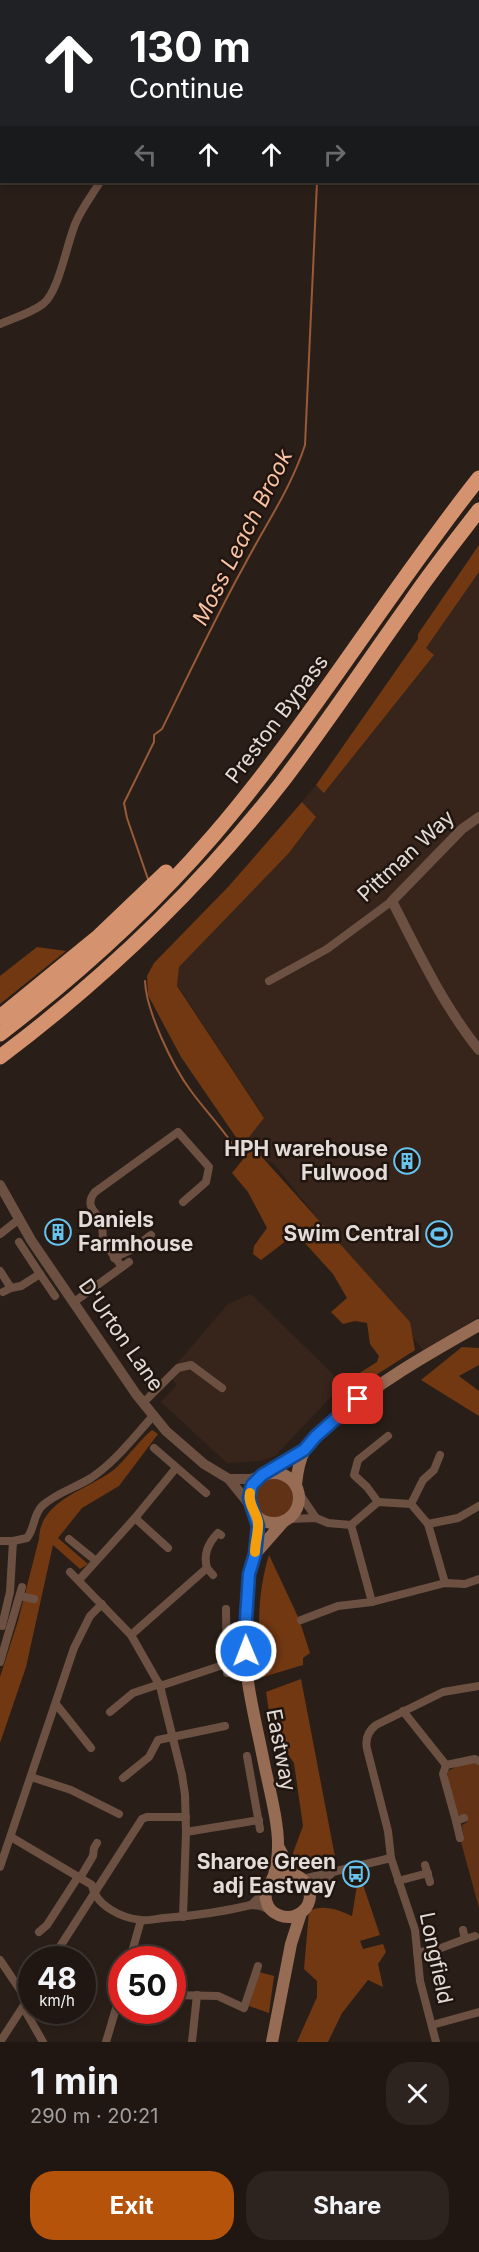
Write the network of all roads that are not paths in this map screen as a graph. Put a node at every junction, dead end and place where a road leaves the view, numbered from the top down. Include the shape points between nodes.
1 (99, 183) edge
2 (0, 324) edge
3 (479, 478) edge
4 (479, 510) edge
5 (452, 546) junction
6 (289, 740) junction
7 (479, 817) edge
8 (392, 901) junction
9 (84, 964) junction
10 (268, 981) dead end
11 (0, 1017) edge
12 (0, 1026) edge
13 (0, 1034) edge
14 (479, 1050) edge
15 (0, 1057) edge
16 (0, 1068) edge
17 (0, 1185) edge
18 (183, 1202) dead end
19 (18, 1220) junction
20 (0, 1234) edge
21 (151, 1235) dead end
22 (19, 1242) dead end
23 (114, 1258) junction
24 (0, 1271) edge
25 (40, 1274) junction
26 (55, 1296) dead end
27 (74, 1302) junction
28 (479, 1325) edge
29 (222, 1388) dead end
30 (143, 1403) junction
31 (153, 1416) junction
32 (388, 1436) dead end
33 (154, 1448) dead end
34 (304, 1450) junction
35 (440, 1455) dead end
36 (176, 1468) junction
37 (265, 1474) junction
38 (229, 1479) junction
39 (298, 1489) junction
40 (206, 1493) dead end
41 (378, 1502) junction
42 (411, 1504) junction
43 (479, 1506) edge
44 (253, 1510) junction
45 (135, 1518) junction
46 (316, 1518) junction
47 (286, 1520) junction
48 (428, 1524) junction
49 (351, 1525) junction
50 (221, 1535) dead end
51 (69, 1539) dead end
52 (0, 1541) edge
53 (13, 1541) junction
54 (168, 1548) dead end
55 (255, 1554) junction
56 (96, 1561) junction
57 (70, 1572) dead end
58 (479, 1579) edge
59 (79, 1580) junction
60 (445, 1583) junction
61 (34, 1599) dead end
62 (372, 1602) junction
63 (102, 1604) junction
64 (226, 1610) dead end
65 (301, 1620) dead end
66 (2, 1626) dead end
67 (131, 1635) junction
68 (0, 1662) edge
69 (160, 1685) junction
70 (479, 1686) edge
71 (56, 1704) junction
72 (403, 1711) junction
73 (110, 1712) dead end
74 (225, 1726) dead end
75 (173, 1737) junction
76 (91, 1748) dead end
77 (247, 1756) dead end
78 (479, 1761) edge
79 (446, 1765) junction
80 (129, 1776) dead end
81 (32, 1777) junction
82 (119, 1814) dead end
83 (186, 1817) junction
84 (186, 1832) junction
85 (11, 1837) junction
86 (460, 1838) dead end
87 (97, 1843) dead end
88 (278, 1846) junction
89 (391, 1858) junction
90 (0, 1868) edge
91 (428, 1873) dead end
92 (331, 1874) junction
93 (298, 1876) junction
94 (79, 1877) junction
95 (273, 1878) junction
96 (398, 1881) junction
97 (266, 1890) junction
98 (93, 1894) junction
99 (310, 1896) junction
100 (251, 1905) junction
101 (301, 1913) junction
102 (278, 1914) junction
103 (183, 1917) junction
104 (141, 1920) junction
105 (39, 1932) dead end
106 (475, 1936) dead end
107 (291, 1944) junction
108 (60, 1946) edge
109 (134, 1946) edge
110 (417, 1952) junction
111 (0, 1960) edge
112 (258, 1966) dead end
113 (18, 1987) edge
114 (186, 1995) edge
115 (197, 1995) junction
116 (479, 2012) edge
117 (18, 2014) edge
118 (36, 2024) edge
119 (111, 2024) edge
120 (432, 2025) junction
121 (0, 2042) edge
122 (43, 2042) edge
123 (106, 2042) edge
124 (192, 2042) edge
125 (272, 2042) edge
126 (436, 2042) edge

1 - 2 street via 77,220 59,277 44,304
3 - 6 highway, Preston Bypass
4 - 5 highway
5 - 15 highway via 323,727 240,833 148,932 57,1013
5 - 16 highway via 418,607 330,732 247,839 154,939 63,1021
6 - 9 highway, Preston Bypass via 195,856
6 - 11 highway via 145,893 76,956
7 - 8 street, Pittman Way via 462,829
8 - 10 street, Pittman Way via 327,949
8 - 14 street via 446,1001
9 - 12 highway
9 - 13 highway
17 - 19 street, D'Urton Lane
18 - 23 street via 206,1182 209,1167 178,1132 92,1196 91,1209 102,1220 103,1241
19 - 20 street
19 - 27 street, D'Urton Lane
21 - 23 street
22 - 25 street
23 - 27 street via 126,1264
24 - 25 street via 7,1290
25 - 26 street
27 - 30 street, D'Urton Lane
28 - 34 main road via 401,1369 358,1399
29 - 30 street via 191,1365 178,1368
30 - 31 street, D'Urton Lane
31 - 38 street, D'Urton Lane via 204,1464
31 - 53 street, D'Urton Lane via 102,1470 41,1506 31,1533
32 - 41 street via 358,1460 354,1475
33 - 36 street
34 - 37 main road
34 - 39 main road via 298,1468
35 - 42 street
36 - 40 street
36 - 45 street
37 - 38 street via 251,1479
37 - 39 main road via 284,1474
37 - 44 main road via 252,1485 249,1498
38 - 44 street, D'Urton Lane
39 - 46 street
39 - 47 main road via 298,1508
41 - 42 street
41 - 49 street
42 - 48 street
43 - 48 street via 458,1518
44 - 47 main road via 267,1522
44 - 55 main road, Eastway via 258,1526
45 - 54 street
45 - 56 street
46 - 47 street
46 - 49 street
47 - 55 main road, Eastway
48 - 60 street
49 - 62 street
50 - 67 street via 218,1533 206,1552 210,1571
51 - 56 street
52 - 53 street
53 - 66 street via 10,1592
55 - 88 main road, Eastway via 249,1574 245,1634 250,1689
56 - 59 street
57 - 59 street
58 - 60 street via 465,1584
59 - 63 street
60 - 62 street
61 - 68 street via 21,1591
62 - 65 street via 338,1606
63 - 67 street
63 - 71 street via 90,1616 74,1648
64 - 69 street via 226,1668
67 - 69 street
69 - 73 street via 133,1693
69 - 75 street
70 - 72 street, Longfield via 443,1692
71 - 76 street
71 - 81 street
72 - 79 street
72 - 89 street, Longfield via 373,1727 366,1744
74 - 75 street
75 - 80 street via 158,1740 149,1757
75 - 83 street
77 - 84 street via 260,1825
78 - 79 street
79 - 86 street via 443,1774 460,1819
81 - 82 street via 71,1790
81 - 85 street
83 - 84 street
83 - 98 street via 142,1818
84 - 103 street
85 - 90 street
85 - 94 street
87 - 94 street
88 - 93 main road, Eastway
88 - 95 main road, Eastway
89 - 92 street
89 - 96 street, Longfield
91 - 96 street
92 - 93 street
92 - 99 street
93 - 95 main road via 286,1873
93 - 99 main road, Eastway
94 - 98 street via 92,1885
94 - 105 street
95 - 97 main road, Eastway
96 - 110 street, Longfield via 415,1930
97 - 100 street
97 - 102 main road via 266,1900
98 - 104 street via 121,1915
98 - 108 street
99 - 101 main road
100 - 102 street
100 - 103 street
101 - 102 main road
101 - 107 main road
102 - 107 main road
103 - 104 street
104 - 109 street
106 - 110 street via 464,1935 440,1949
107 - 125 main road
110 - 120 street, Longfield via 421,1990
111 - 113 street
112 - 115 street via 244,2008 218,1996
114 - 115 street
115 - 124 street
116 - 120 street
117 - 121 street
118 - 122 street
119 - 123 street
120 - 126 street, Longfield

